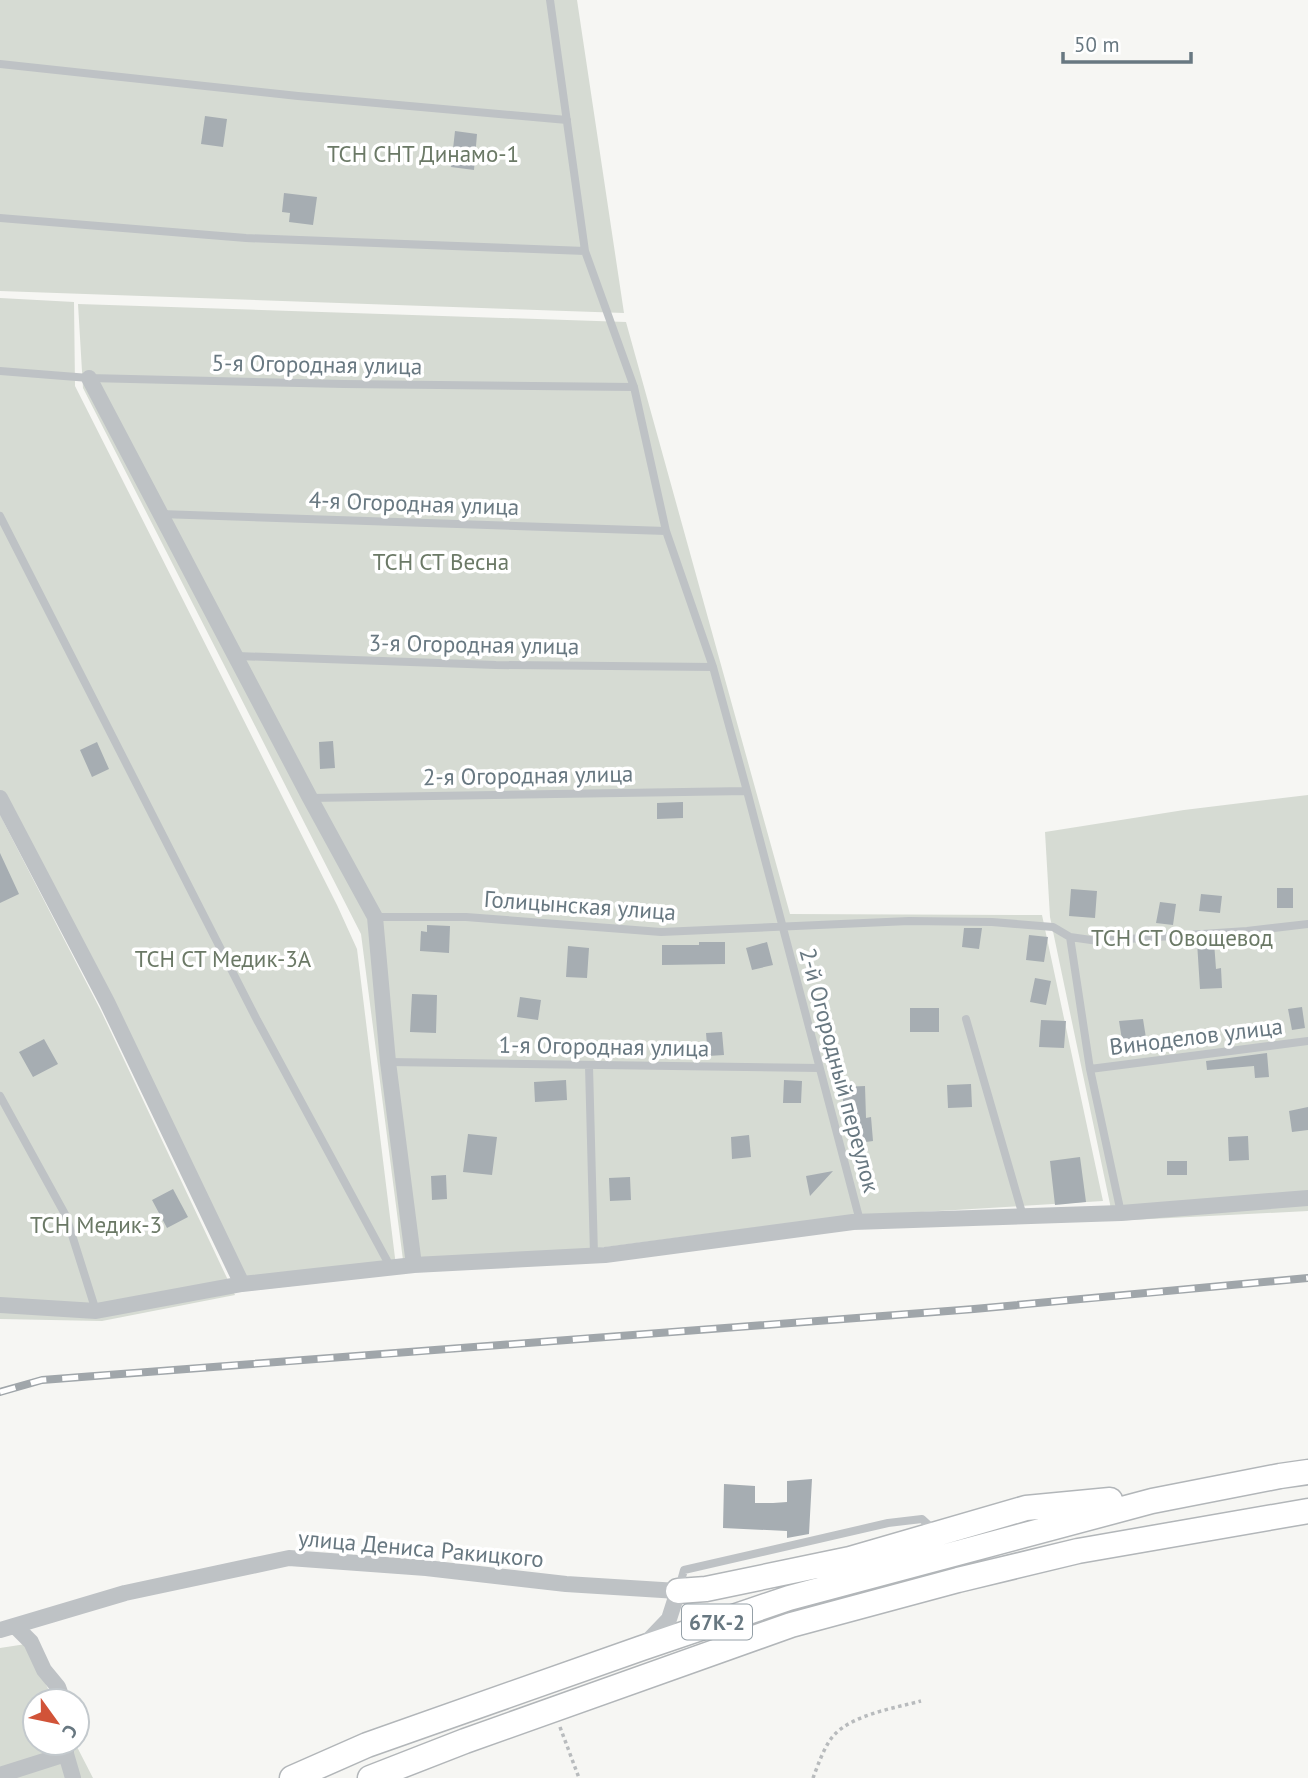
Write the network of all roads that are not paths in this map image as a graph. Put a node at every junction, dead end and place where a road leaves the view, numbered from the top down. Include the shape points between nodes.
1 (550, 0) edge
2 (0, 64) edge
3 (567, 120) junction
4 (0, 218) edge
5 (585, 251) junction
6 (0, 371) edge
7 (89, 378) junction
8 (634, 387) junction
9 (160, 513) junction
10 (0, 516) edge
11 (666, 531) junction
12 (235, 656) junction
13 (713, 667) junction
14 (747, 791) junction
15 (0, 798) edge
16 (310, 798) junction
17 (374, 917) junction
18 (1308, 923) edge
19 (782, 928) junction
20 (1070, 937) junction
21 (966, 1020) dead end
22 (1308, 1041) edge
23 (388, 1062) junction
24 (589, 1066) junction
25 (820, 1068) junction
26 (1090, 1069) junction
27 (0, 1097) edge
28 (1308, 1198) edge
29 (1121, 1213) junction
30 (1023, 1216) junction
31 (860, 1221) junction
32 (594, 1256) junction
33 (414, 1265) junction
34 (391, 1268) junction
35 (242, 1284) junction
36 (0, 1305) edge
37 (96, 1311) junction
38 (1308, 1472) edge
39 (1152, 1501) junction
40 (1308, 1511) edge
41 (678, 1591) junction
42 (7, 1628) edge
43 (642, 1648) junction
44 (57, 1687) edge
45 (46, 1757) edge
46 (68, 1757) edge
47 (0, 1775) edge
48 (73, 1778) edge
49 (292, 1778) edge
50 (370, 1778) edge

1 - 3 lane, 2-й Огородный переулок
2 - 3 lane
3 - 5 lane, 2-й Огородный переулок
4 - 5 lane via 246,238
5 - 8 lane, 2-й Огородный переулок
6 - 7 lane, 5-я Огородная улица
7 - 8 lane, 5-я Огородная улица
7 - 9 street
8 - 11 lane, 2-й Огородный переулок
9 - 11 lane, 4-я Огородная улица
9 - 12 street
10 - 34 lane via 257,1020
11 - 13 lane, 2-й Огородный переулок
12 - 13 lane, 3-я Огородная улица
12 - 16 street
13 - 14 lane, 2-й Огородный переулок
14 - 16 lane, 2-я Огородная улица
14 - 19 lane, 2-й Огородный переулок
15 - 35 street via 107,1002
16 - 17 street
17 - 19 lane, Голицынская улица via 466,917 661,932
17 - 23 street
18 - 20 lane via 1098,941
19 - 20 lane, Голицынская улица via 992,922 1053,927
19 - 25 lane, 2-й Огородный переулок
20 - 26 lane
21 - 30 lane
22 - 26 lane, Виноделов улица
23 - 24 lane, 1-я Огородная улица
23 - 33 street
24 - 25 lane, 1-я Огородная улица
24 - 32 lane
25 - 31 lane, 2-й Огородный переулок
26 - 29 lane
27 - 37 lane via 66,1216
28 - 29 street
29 - 30 street
30 - 31 street
31 - 32 street
32 - 33 street
33 - 34 street
34 - 35 street
35 - 37 street
36 - 37 street
38 - 39 main road, 67К-2
39 - 41 main road via 1124,1499 1026,1508 850,1559
39 - 43 main road, 67К-2 via 789,1598
40 - 50 main road, 67К-2 via 1078,1551 791,1625
41 - 42 street, улица Дениса Ракицкого via 289,1558 125,1593
41 - 43 street via 668,1619
42 - 44 street via 31,1642
43 - 49 main road, 67К-2 via 367,1745
45 - 47 street
46 - 48 street

